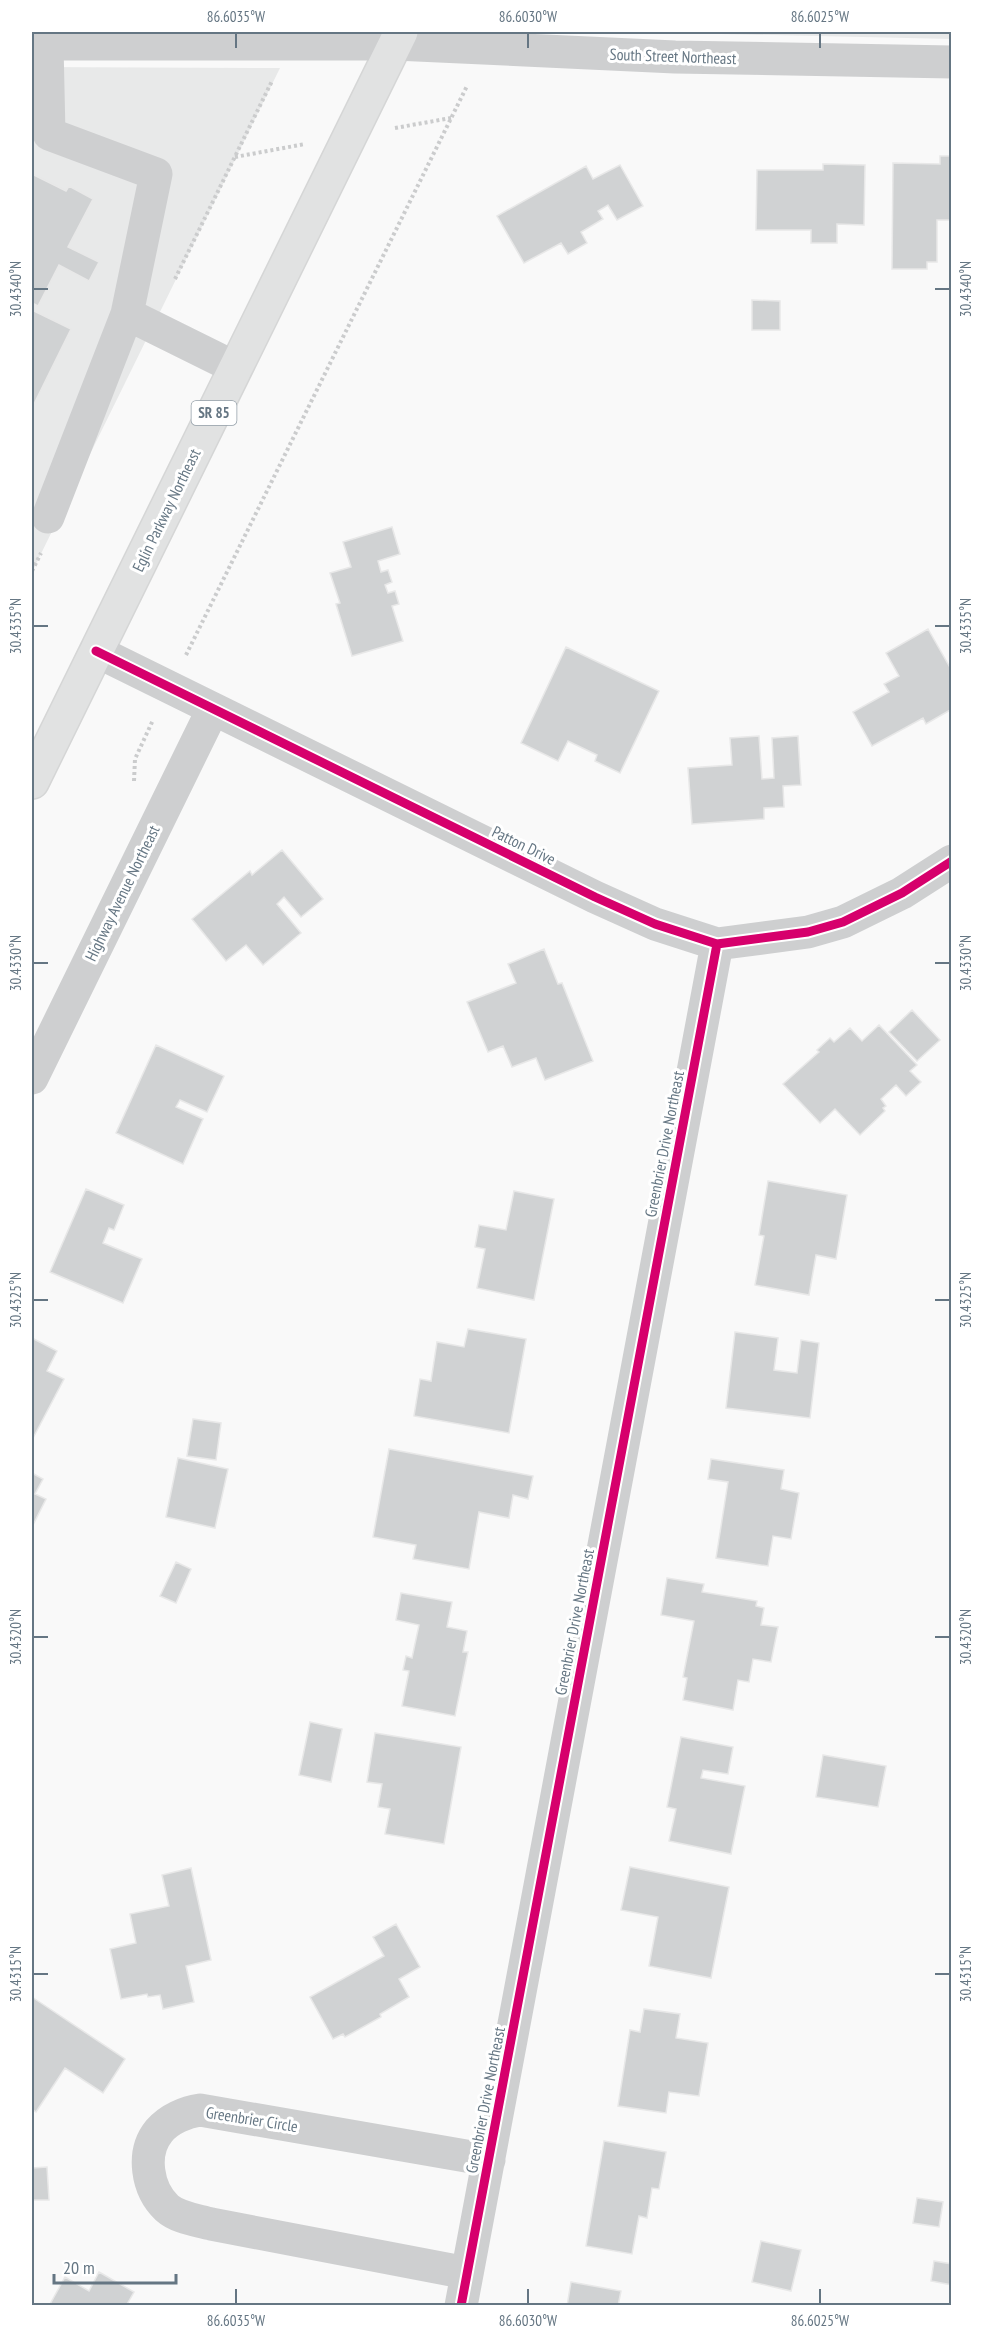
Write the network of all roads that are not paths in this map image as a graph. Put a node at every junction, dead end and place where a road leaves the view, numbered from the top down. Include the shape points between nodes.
1 (398, 38) edge
2 (39, 44) edge
3 (822, 46) edge
4 (951, 62) edge
5 (127, 314) junction
6 (236, 368) junction
7 (48, 517) dead end
8 (96, 651) junction
9 (213, 709) junction
10 (32, 782) edge
11 (951, 861) edge
12 (717, 944) junction
13 (32, 1078) edge
14 (489, 2160) junction
15 (467, 2273) junction
16 (461, 2306) edge

1 - 2 street, South Street Northeast
1 - 3 street, South Street Northeast via 486,48 675,57
1 - 6 highway, Eglin Parkway Northeast / SR 85
2 - 5 street via 49,134 156,174
3 - 4 street, South Street Northeast
5 - 6 street
5 - 7 street
6 - 8 highway, Eglin Parkway Northeast / SR 85
8 - 9 street, Patton Drive
8 - 10 highway, Eglin Parkway Northeast / SR 85
9 - 12 street, Patton Drive via 595,897 655,924
9 - 13 street, Highway Avenue Northeast
11 - 12 street, Patton Drive via 902,893 843,922 808,933
12 - 14 street, Greenbrier Drive Northeast
14 - 15 street, Greenbrier Drive Northeast
14 - 15 street, Greenbrier Circle via 200,2110 184,2113 159,2131 148,2157 151,2186 167,2208 180,2216
15 - 16 street, Greenbrier Drive Northeast

